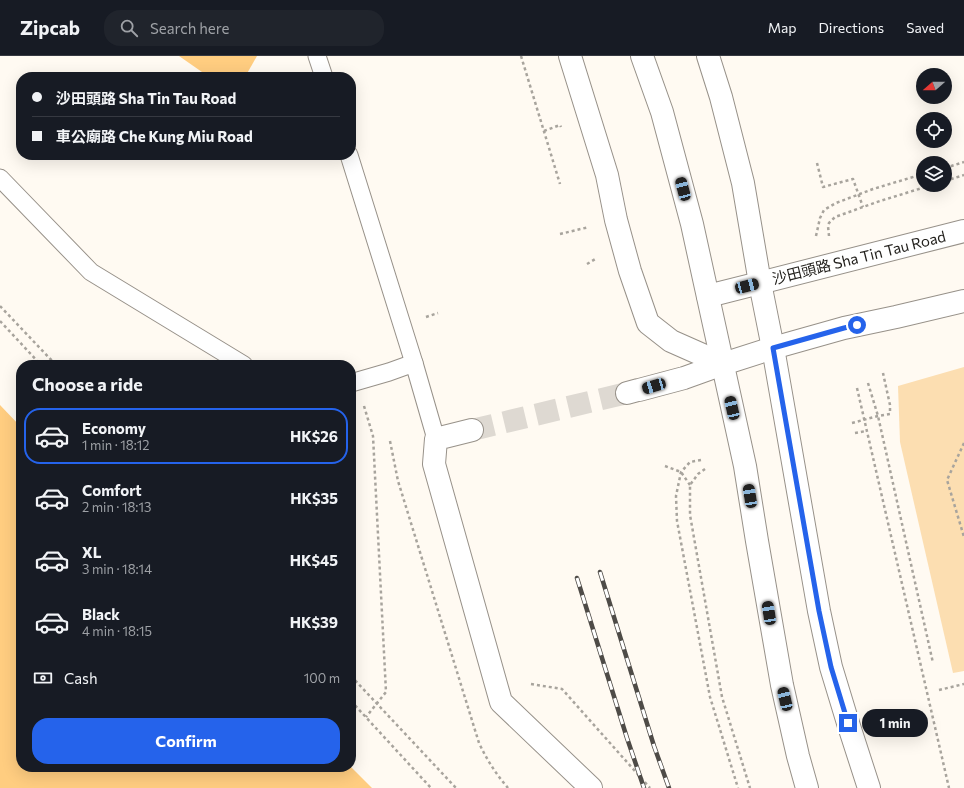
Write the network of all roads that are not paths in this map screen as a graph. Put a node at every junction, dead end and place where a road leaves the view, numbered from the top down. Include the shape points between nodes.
1 (317, 56) edge
2 (570, 56) edge
3 (642, 56) edge
4 (708, 56) edge
5 (322, 72) edge
6 (350, 160) edge
7 (0, 178) edge
8 (964, 231) edge
9 (760, 283) junction
10 (708, 296) junction
11 (964, 301) edge
12 (773, 348) junction
13 (236, 360) edge
14 (414, 364) junction
15 (723, 364) junction
16 (356, 382) edge
17 (627, 393) tunnel mouth
18 (472, 430) tunnel mouth
19 (436, 439) junction
20 (592, 788) edge
21 (807, 788) edge
22 (869, 788) edge

1 - 5 lane
2 - 15 main road via 607,175 630,271 648,323 671,341
3 - 10 main road via 676,162
4 - 9 main road via 739,168
6 - 14 lane
7 - 13 lane via 91,272
8 - 9 main road, 沙田頭路 Sha Tin Tau Road
9 - 10 main road, 沙田頭路 Sha Tin Tau Road
9 - 12 main road
10 - 15 main road
11 - 12 main road via 844,328
12 - 15 main road
12 - 22 main road via 831,667
14 - 16 lane
14 - 19 lane
15 - 17 main road via 684,378
15 - 21 main road via 746,466 782,685
18 - 19 main road
19 - 20 main road via 434,464 501,702

